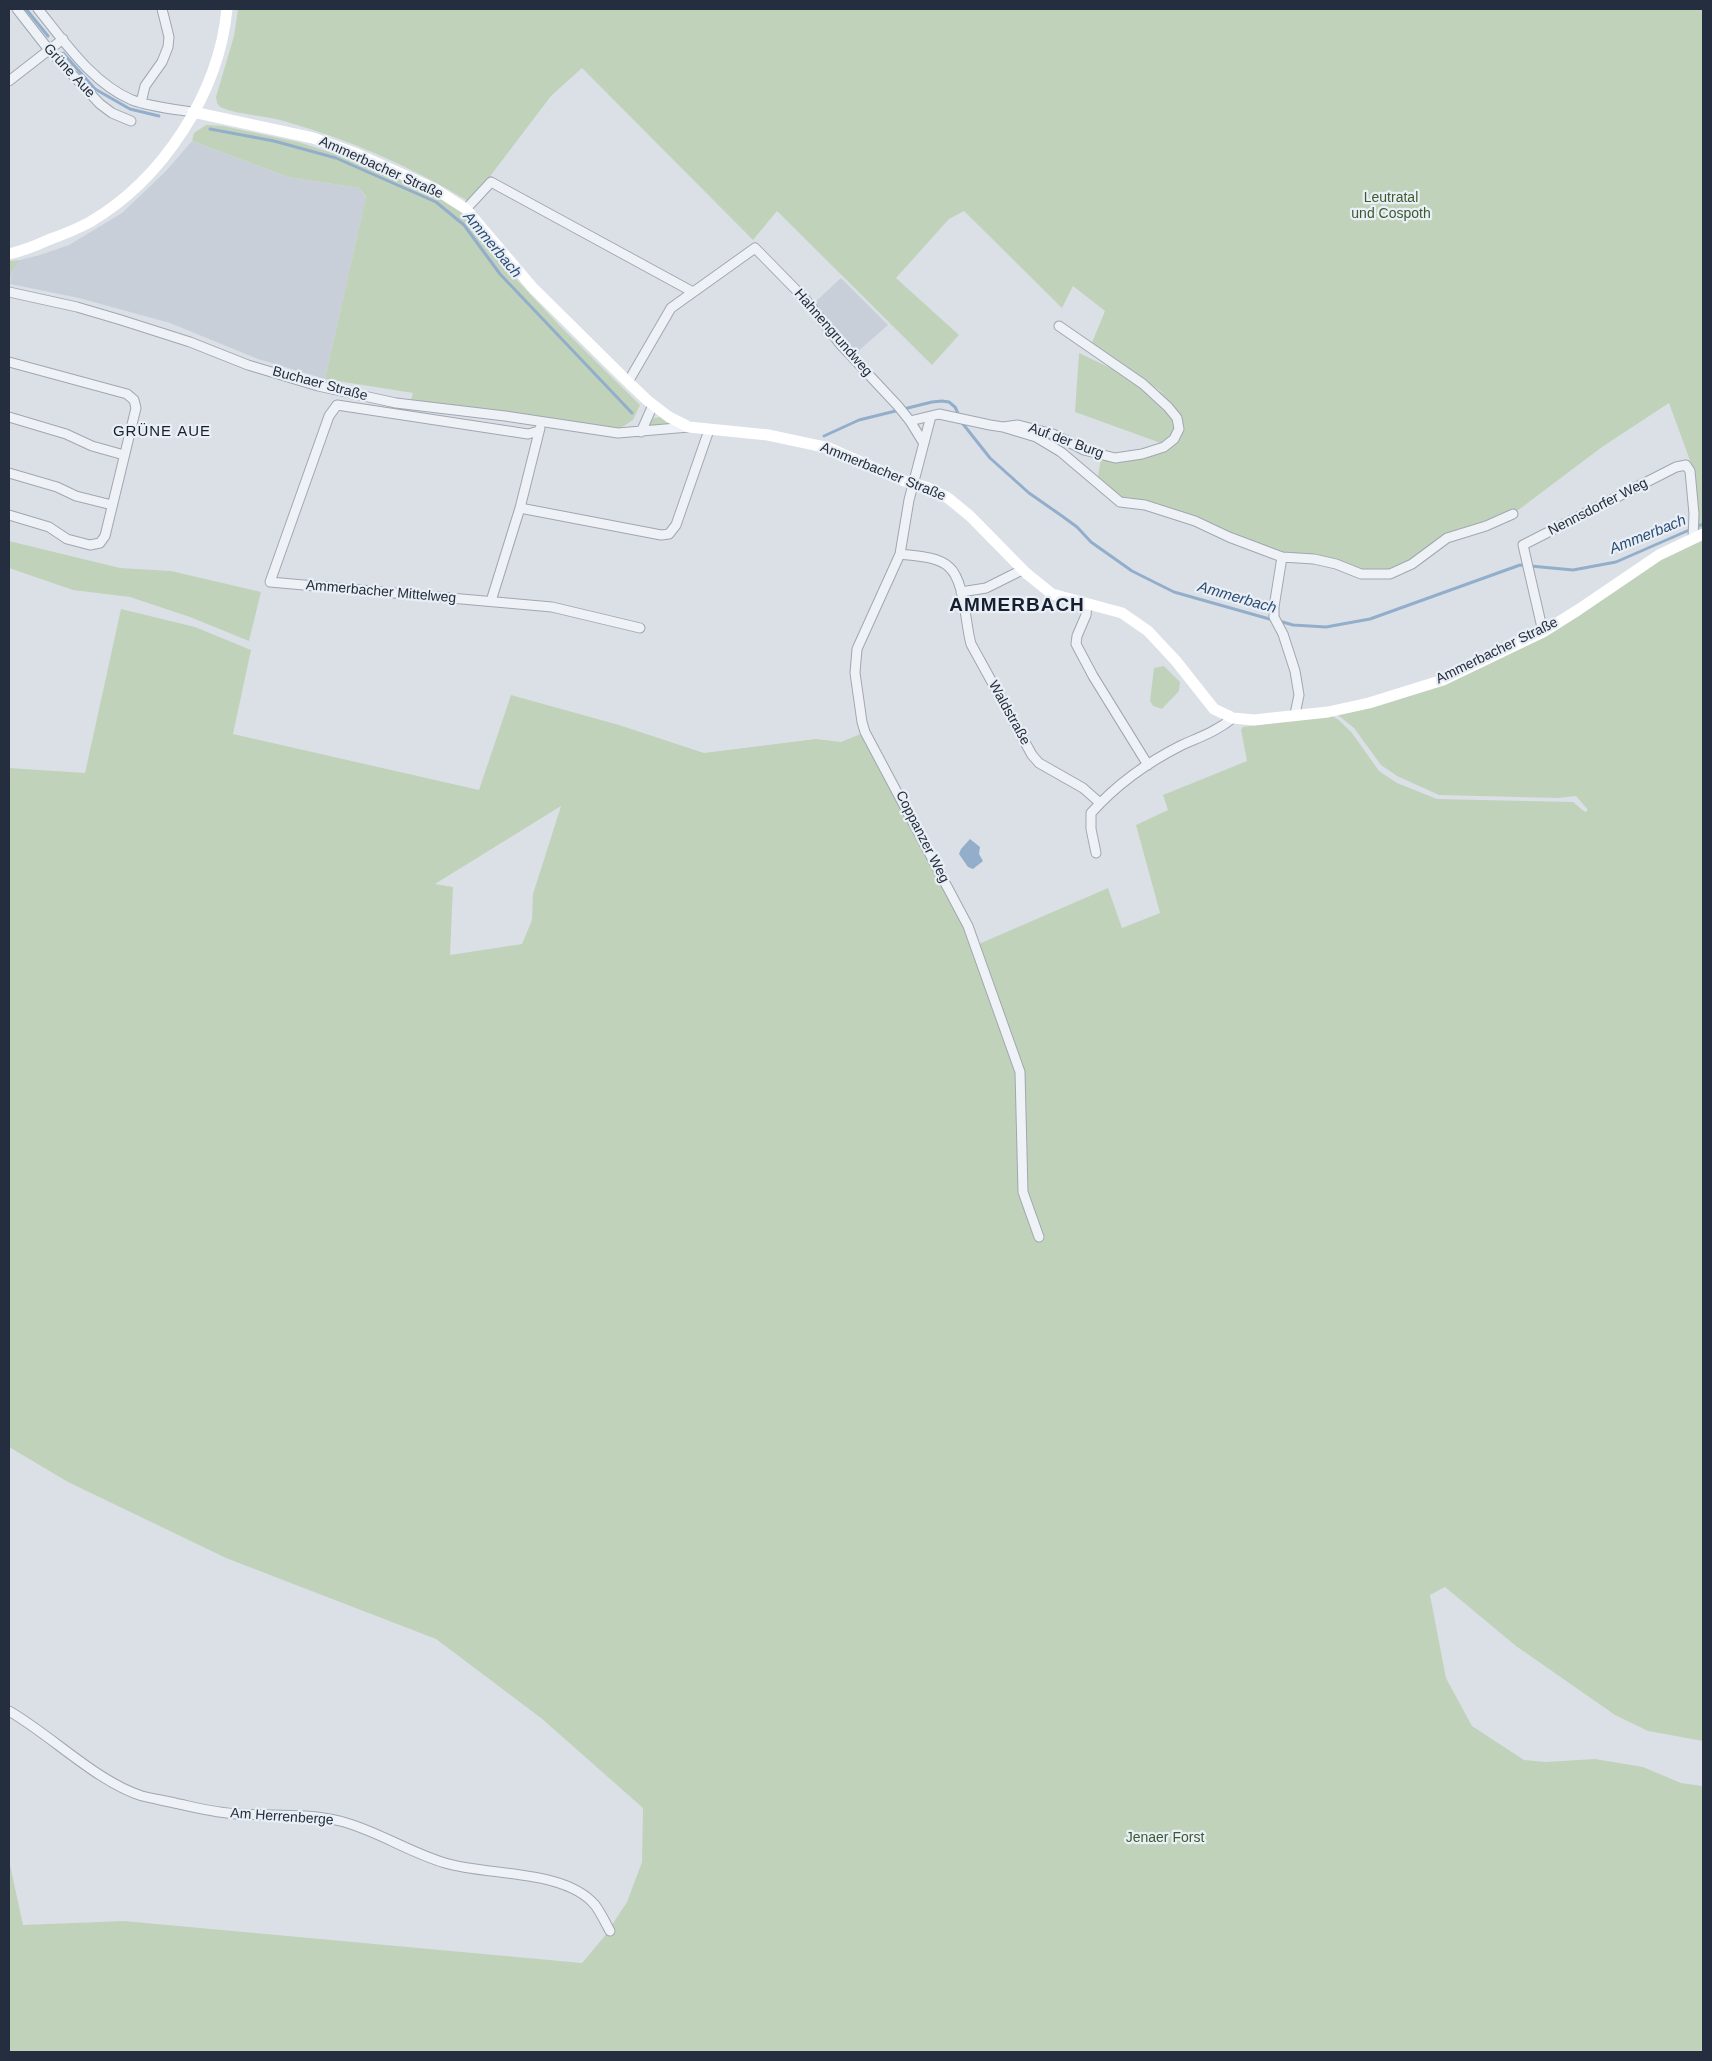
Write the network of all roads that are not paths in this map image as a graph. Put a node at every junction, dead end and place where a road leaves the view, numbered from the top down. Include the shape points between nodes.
1 (17, 9) edge
2 (38, 9) edge
3 (162, 9) edge
4 (227, 9) edge
5 (63, 39) junction
6 (49, 50) junction
7 (9, 81) edge
8 (141, 102) junction
9 (193, 112) junction
10 (131, 121) dead end
11 (466, 209) junction
12 (9, 254) edge
13 (9, 292) edge
14 (693, 292) junction
15 (1059, 326) dead end
16 (9, 362) edge
17 (628, 382) junction
18 (653, 405) junction
19 (931, 416) junction
20 (9, 417) edge
21 (908, 418) junction
22 (542, 422) junction
23 (1003, 426) junction
24 (689, 427) junction
25 (709, 430) junction
26 (539, 431) junction
27 (641, 432) junction
28 (922, 442) junction
29 (124, 455) junction
30 (9, 473) edge
31 (914, 484) junction
32 (112, 505) junction
33 (520, 508) junction
34 (1513, 514) dead end
35 (9, 515) edge
36 (1698, 536) edge
37 (900, 554) junction
38 (1282, 556) junction
39 (1022, 570) junction
40 (270, 582) joint
41 (961, 592) junction
42 (492, 601) junction
43 (1087, 604) junction
44 (640, 628) dead end
45 (1543, 632) junction
46 (1295, 714) junction
47 (1233, 718) junction
48 (1148, 765) junction
49 (1100, 803) junction
50 (1096, 853) dead end
51 (1039, 1237) dead end
52 (9, 1711) edge
53 (610, 1931) dead end

1 - 6 street, Grüne Aue
2 - 5 street, Ammerbacher Straße
3 - 8 street via 169,37 168,47 145,86
4 - 9 main road via 216,61
5 - 6 street
5 - 8 street, Ammerbacher Straße via 110,87
6 - 7 street
6 - 10 street, Grüne Aue via 104,108
8 - 9 street, Ammerbacher Straße
9 - 11 main road, Ammerbacher Straße via 313,138 422,183
9 - 12 main road via 156,165 108,210 64,234
11 - 14 street via 491,182
11 - 17 main road, Ammerbacher Straße via 533,288
13 - 22 street, Buchaer Straße via 121,320 318,386 396,403
14 - 17 street via 671,308
14 - 21 street, Hahnengrundweg via 755,248 805,299 841,345
15 - 23 street, Auf der Burg via 1144,384 1168,407 1177,418 1178,429 1174,439 1164,447 1115,458 1084,450 1036,428
16 - 29 street via 130,396 136,408
17 - 18 main road, Ammerbacher Straße
18 - 24 main road, Ammerbacher Straße
18 - 27 street
19 - 21 street
19 - 23 street, Auf der Burg via 939,414
19 - 28 street
20 - 29 street
21 - 28 street, Hahnengrundweg
22 - 26 street
22 - 27 street, Buchaer Straße via 618,433
23 - 38 street via 1036,436 1061,452 1120,502 1145,505 1195,521
24 - 25 main road, Ammerbacher Straße
24 - 27 street, Buchaer Straße
25 - 31 main road, Ammerbacher Straße via 768,435 820,445
25 - 33 street via 670,534 661,535
26 - 33 street
26 - 40 street, Buchaer Straße via 528,434 337,405 329,416
28 - 31 street, Coppanzer Weg
29 - 32 street
30 - 32 street
31 - 37 street, Coppanzer Weg
31 - 39 main road, Ammerbacher Straße via 956,504
32 - 35 street via 104,538 92,546 64,538 49,527
33 - 42 street
34 - 38 street via 1448,538 1412,564 1390,574 1361,574 1336,564
36 - 45 main road, Ammerbacher Straße via 1659,555
36 - 45 street, Nennsdorfer Weg via 1694,532 1690,471 1686,465 1625,492 1523,545
37 - 41 street, Waldstraße via 933,559 948,566
37 - 51 street, Coppanzer Weg via 857,649 855,673 862,722 968,926 1020,1072 1023,1192
38 - 46 street via 1274,617 1295,671 1298,695
39 - 41 street via 986,588
39 - 43 main road, Ammerbacher Straße via 1052,594
40 - 42 street, Ammerbacher Mittelweg
41 - 49 street, Waldstraße via 971,644 1032,755
42 - 44 street, Ammerbacher Mittelweg via 552,607
43 - 47 main road, Ammerbacher Straße via 1122,613 1148,630 1214,709
43 - 48 street via 1076,644 1092,676
45 - 46 main road, Ammerbacher Straße via 1443,680 1369,703 1328,712
46 - 47 main road, Ammerbacher Straße via 1254,720
47 - 48 street via 1220,729
48 - 49 street
49 - 50 street via 1091,813
52 - 53 street, Am Herrenberge via 101,1775 141,1796 235,1814 339,1821 445,1863 556,1883 574,1889 595,1905

